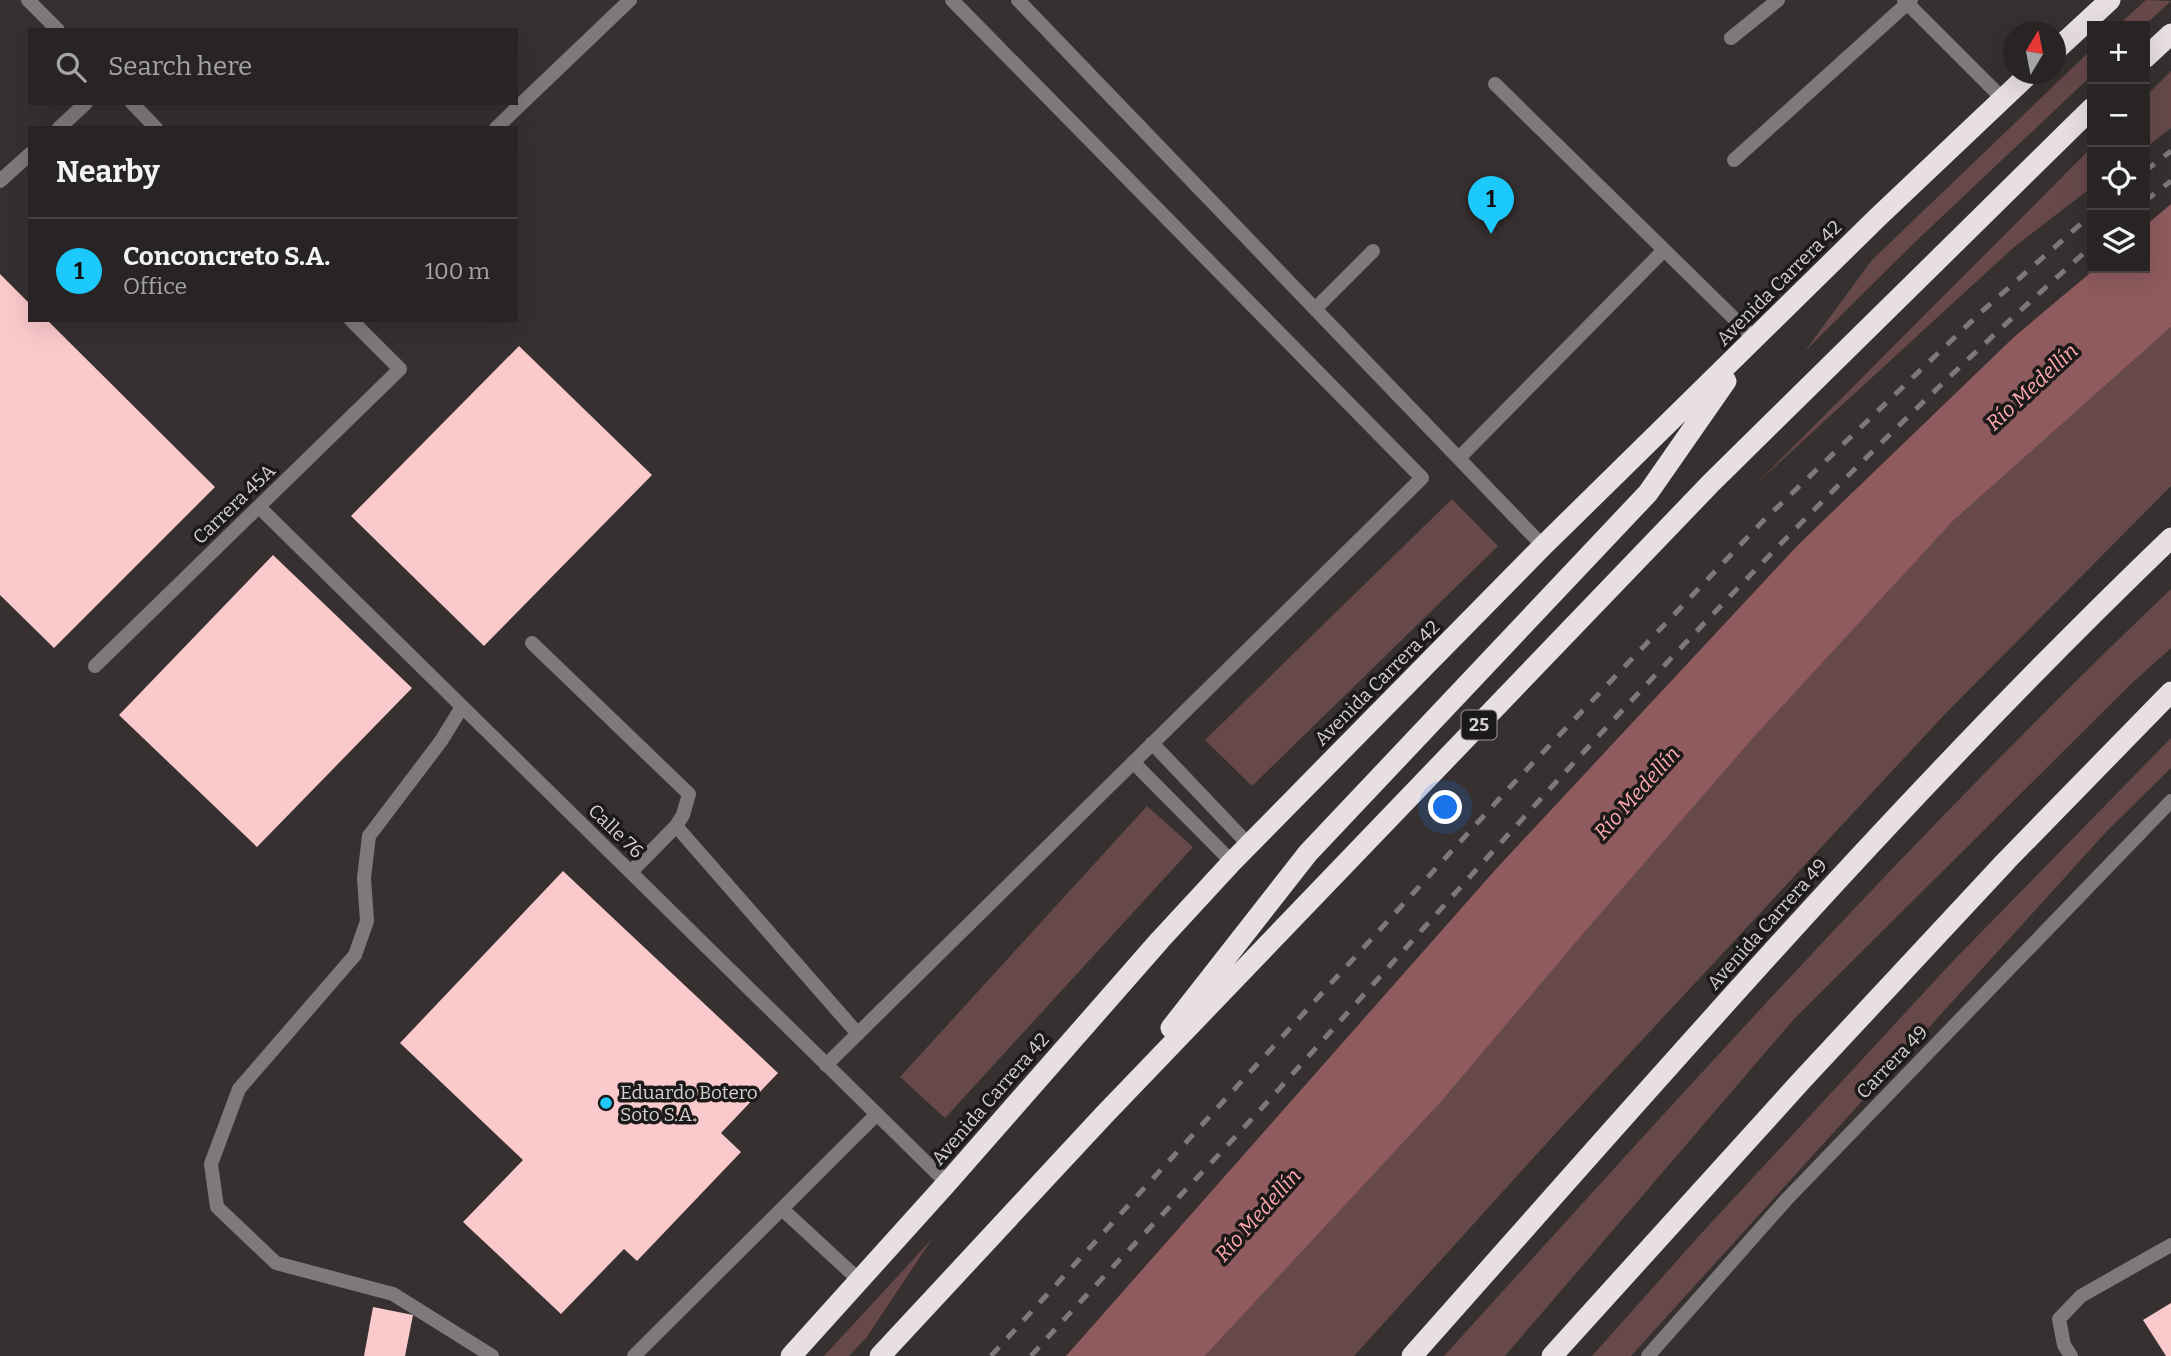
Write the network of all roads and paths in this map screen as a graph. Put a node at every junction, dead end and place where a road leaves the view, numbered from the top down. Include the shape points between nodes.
1 (28, 0) edge
2 (630, 0) edge
3 (952, 0) edge
4 (1018, 0) edge
5 (1778, 0) edge
6 (2110, 0) edge
7 (1907, 1) edge
8 (56, 28) edge
9 (2171, 34) edge
10 (1731, 38) dead end
11 (2066, 41) edge
12 (2150, 53) edge
13 (1495, 84) dead end
14 (2018, 84) edge
15 (2002, 98) junction
16 (84, 105) edge
17 (134, 105) edge
18 (2087, 113) edge
19 (61, 126) edge
20 (154, 126) edge
21 (498, 126) edge
22 (28, 156) edge
23 (1734, 160) dead end
24 (0, 181) edge
25 (1664, 250) junction
26 (1373, 251) dead end
27 (1316, 309) junction
28 (353, 322) edge
29 (1755, 339) junction
30 (1459, 458) junction
31 (259, 507) junction
32 (2171, 538) edge
33 (1543, 546) junction
34 (532, 643) dead end
35 (95, 666) dead end
36 (2171, 692) edge
37 (462, 707) junction
38 (1152, 743) junction
39 (1133, 762) junction
40 (2171, 801) edge
41 (676, 825) junction
42 (1249, 845) junction
43 (1232, 862) junction
44 (631, 872) junction
45 (858, 1034) junction
46 (826, 1065) junction
47 (877, 1114) junction
48 (1104, 1115) junction
49 (947, 1183) junction
50 (782, 1209) junction
51 (2171, 1245) edge
52 (859, 1280) junction
53 (492, 1356) edge
54 (634, 1356) edge
55 (791, 1356) edge
56 (880, 1356) edge
57 (1412, 1356) edge
58 (1552, 1356) edge
59 (1648, 1356) edge
60 (2071, 1356) edge

1 - 8 street
2 - 21 street
3 - 38 street via 1422,478
4 - 27 street
5 - 10 street
6 - 11 highway
7 - 15 street
7 - 23 street
9 - 12 highway
13 - 25 street
14 - 15 highway, Avenida Carrera 42
15 - 29 highway, Avenida Carrera 42
16 - 19 street
17 - 20 street
18 - 48 highway, 25 via 1711,483
22 - 24 street
25 - 29 street
25 - 30 street
26 - 27 street
27 - 30 street
28 - 31 street, Carrera 45A via 400,369
29 - 33 highway, Avenida Carrera 42
29 - 48 highway via 1648,493 1308,853
30 - 33 street
31 - 35 street, Carrera 45A
31 - 37 street, Calle 76
32 - 57 highway, Avenida Carrera 49 via 1906,806
33 - 42 highway, Avenida Carrera 42
34 - 41 street via 689,794
36 - 58 highway via 1811,1070
37 - 44 street, Calle 76
37 - 53 street via 369,835 364,878 367,921 355,955 240,1089 211,1164 217,1207 276,1263 393,1294
38 - 39 street
38 - 42 street
39 - 43 street
39 - 45 street
40 - 59 street, Carrera 49 via 1786,1200
41 - 44 street
41 - 45 street
42 - 43 highway, Avenida Carrera 42
43 - 49 highway, Avenida Carrera 42
44 - 46 street, Calle 76
45 - 46 street
46 - 47 street, Calle 76
47 - 49 street, Calle 76
47 - 50 street
48 - 56 highway, 25
49 - 52 highway, Avenida Carrera 42
50 - 52 street
50 - 54 street
51 - 60 street via 2073,1303 2059,1319
52 - 55 highway, Avenida Carrera 42

